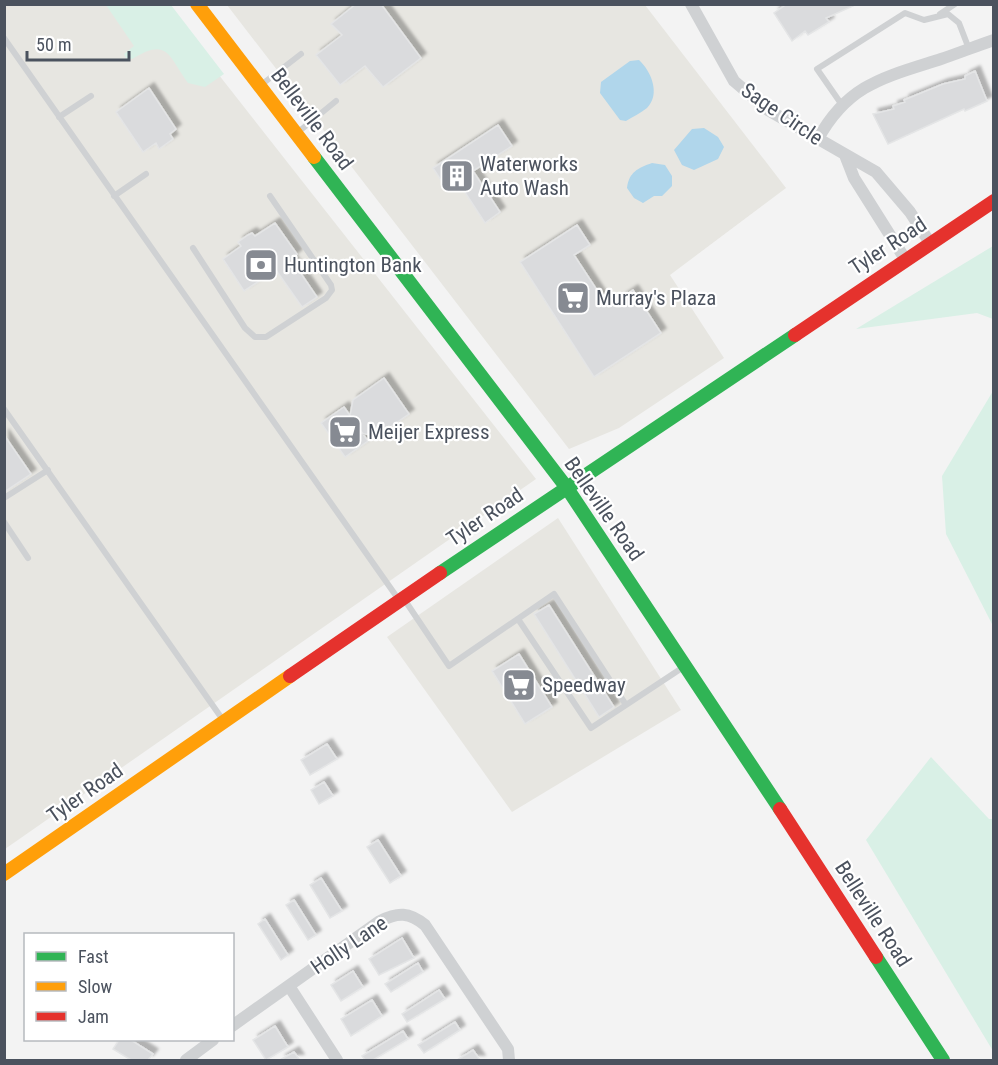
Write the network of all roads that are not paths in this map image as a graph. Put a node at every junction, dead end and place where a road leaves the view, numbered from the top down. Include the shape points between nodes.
1 (197, 4) edge
2 (691, 4) edge
3 (955, 4) edge
4 (937, 16) junction
5 (4, 38) edge
6 (993, 40) edge
7 (969, 49) junction
8 (301, 54) dead end
9 (260, 85) junction
10 (91, 96) dead end
11 (336, 100) dead end
12 (842, 105) junction
13 (59, 117) junction
14 (296, 133) junction
15 (818, 139) junction
16 (845, 155) junction
17 (146, 174) dead end
18 (114, 196) junction
19 (270, 196) dead end
20 (993, 201) edge
21 (930, 243) junction
22 (193, 248) dead end
23 (905, 260) junction
24 (4, 409) edge
25 (48, 470) junction
26 (567, 488) junction
27 (4, 498) edge
28 (4, 522) edge
29 (28, 558) dead end
30 (401, 599) junction
31 (518, 619) junction
32 (685, 665) junction
33 (626, 705) junction
34 (224, 721) junction
35 (4, 874) edge
36 (289, 986) junction
37 (234, 1025) edge
38 (212, 1041) edge
39 (186, 1060) edge
40 (337, 1060) edge
41 (509, 1060) edge
42 (943, 1060) edge

1 - 9 main road, Belleville Road
2 - 15 street, Sage Circle via 734,81 768,110
3 - 4 lane
4 - 7 lane via 948,14 959,23
4 - 12 lane via 924,20 905,13 817,69
5 - 13 lane
6 - 7 street
7 - 12 street via 874,81
8 - 9 lane
9 - 14 main road, Belleville Road
10 - 13 lane
11 - 14 lane
12 - 15 street
13 - 18 lane
14 - 26 main road, Belleville Road
15 - 16 street, Sage Circle
16 - 21 street, Sage Circle via 876,172
16 - 23 street, Sage Circle via 854,178
17 - 18 lane
18 - 30 lane
19 - 22 lane via 331,285 326,298 266,337 255,337
20 - 21 main road, Tyler Road
21 - 23 main road, Tyler Road
23 - 26 main road, Tyler Road
24 - 25 lane
25 - 27 lane
25 - 34 lane
26 - 30 main road, Tyler Road
26 - 32 main road, Belleville Road
28 - 29 lane
30 - 31 lane via 449,666
30 - 34 main road, Tyler Road
31 - 33 lane via 591,728
31 - 33 lane via 554,594
32 - 33 lane
32 - 42 main road, Belleville Road
34 - 35 main road, Tyler Road
36 - 37 street, Holly Lane
36 - 40 street
36 - 41 street, Holly Lane via 380,921 393,914 412,915 425,925 508,1049
38 - 39 street

